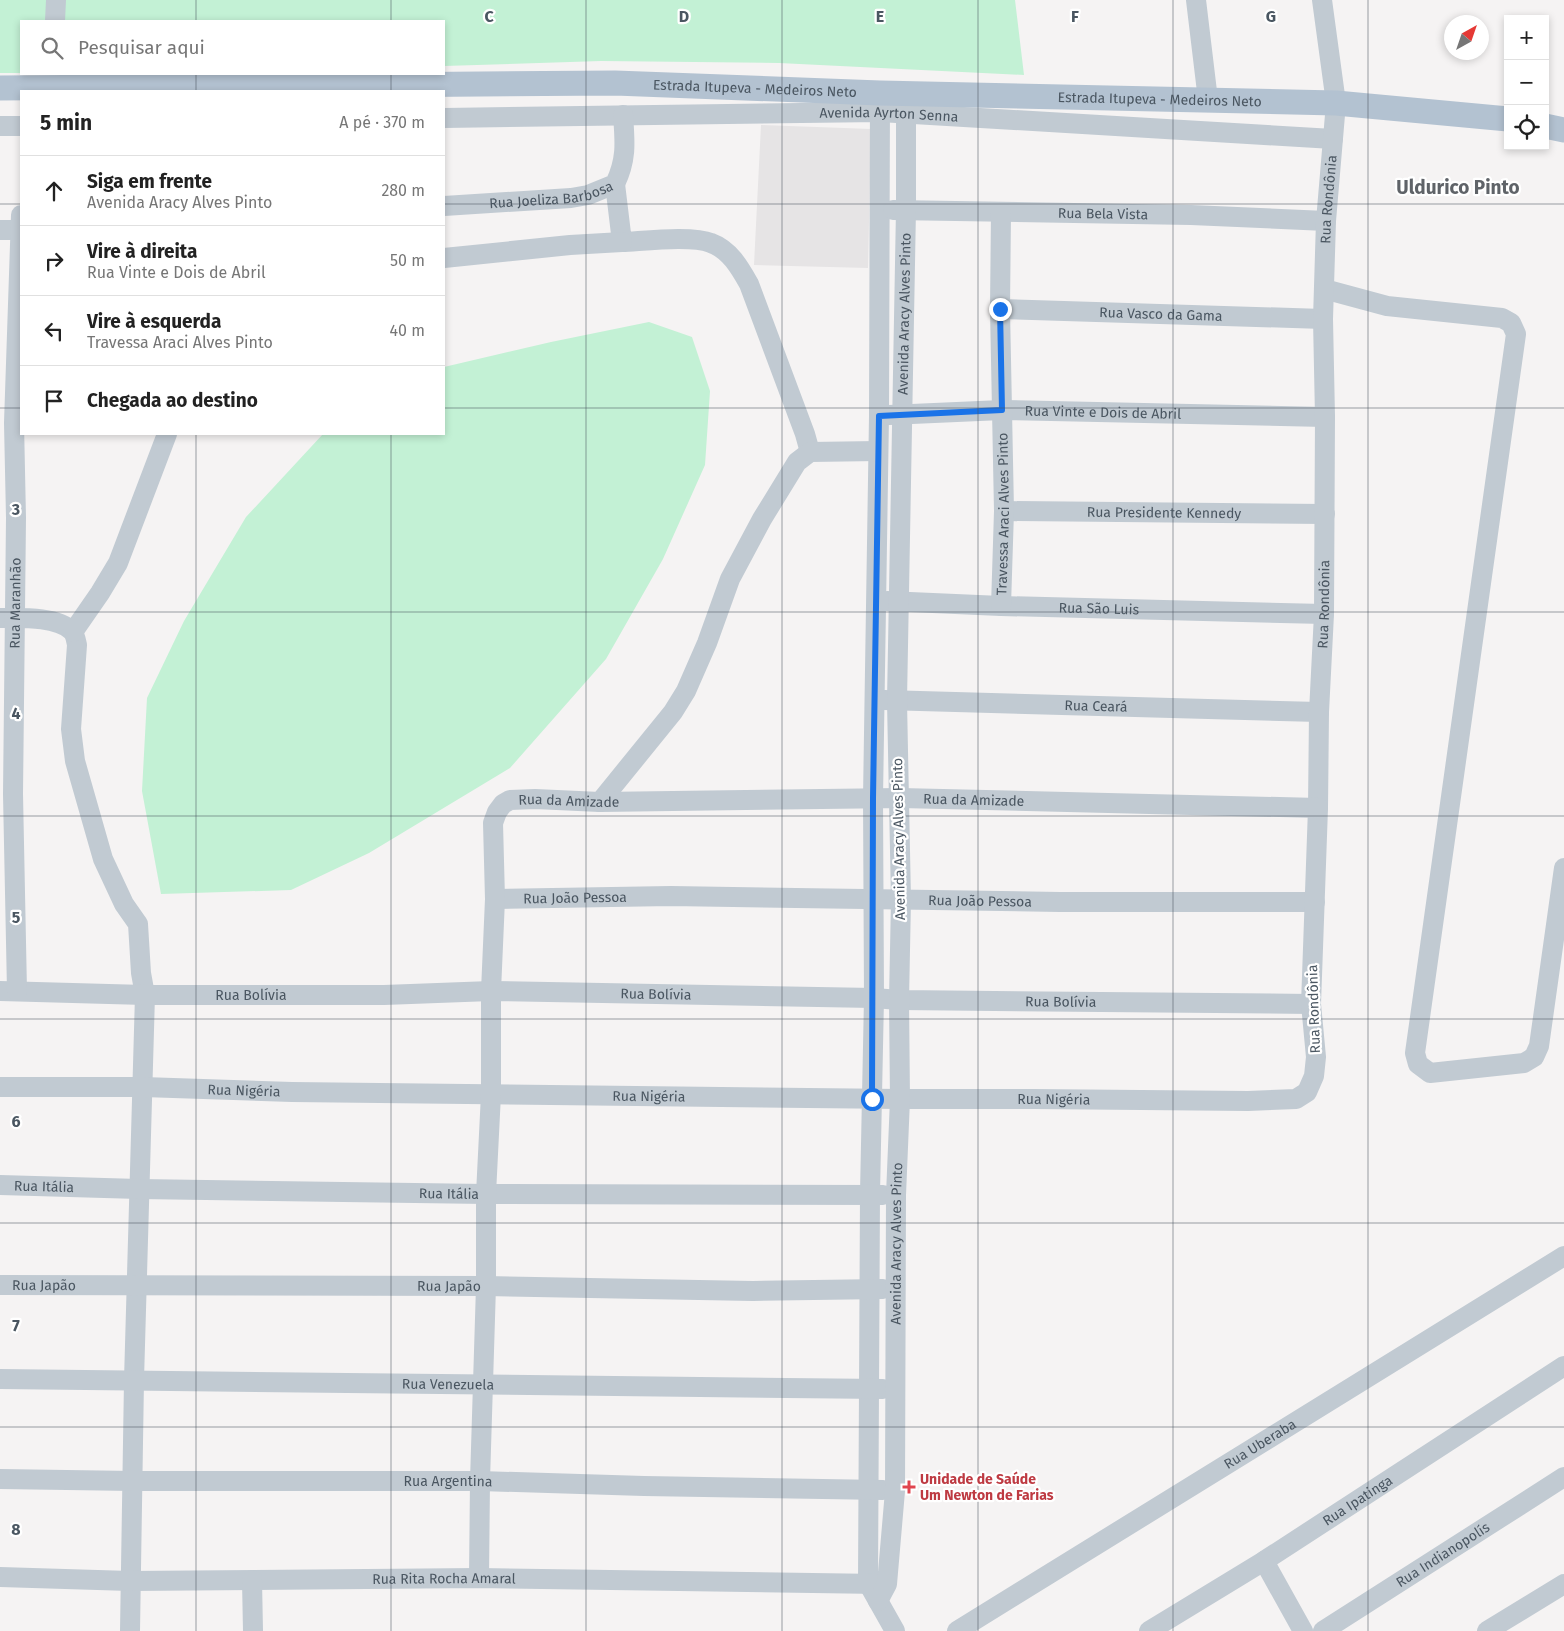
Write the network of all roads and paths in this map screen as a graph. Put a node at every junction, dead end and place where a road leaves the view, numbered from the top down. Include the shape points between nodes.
1 (56, 0) edge
2 (1196, 0) edge
3 (1322, 0) edge
4 (55, 20) edge
5 (54, 80) edge
6 (16, 89) edge
7 (1208, 100) junction
8 (880, 102) junction
9 (906, 103) junction
10 (1336, 103) junction
11 (623, 114) junction
12 (445, 118) edge
13 (1504, 119) edge
14 (0, 126) edge
15 (20, 126) edge
16 (1549, 127) edge
17 (1564, 130) edge
18 (1333, 139) junction
19 (615, 184) junction
20 (445, 206) edge
21 (906, 209) junction
22 (880, 211) junction
23 (1002, 212) junction
24 (1326, 221) junction
25 (0, 230) edge
26 (20, 230) edge
27 (20, 238) edge
28 (622, 242) junction
29 (445, 258) edge
30 (1324, 289) junction
31 (1000, 309) junction
32 (1323, 318) junction
33 (9, 326) edge
34 (1002, 410) junction
35 (901, 414) junction
36 (879, 416) junction
37 (1325, 417) junction
38 (7, 423) edge
39 (166, 435) edge
40 (878, 451) junction
41 (810, 452) junction
42 (1004, 511) junction
43 (1325, 514) junction
44 (8, 518) edge
45 (875, 601) junction
46 (899, 602) junction
47 (1001, 606) junction
48 (1324, 614) junction
49 (7, 618) edge
50 (73, 632) junction
51 (874, 700) junction
52 (897, 701) junction
53 (1319, 712) junction
54 (6, 794) edge
55 (873, 798) junction
56 (900, 798) junction
57 (600, 802) junction
58 (1318, 808) junction
59 (1564, 868) edge
60 (7, 893) edge
61 (495, 899) junction
62 (873, 900) junction
63 (901, 900) junction
64 (1314, 902) junction
65 (8, 991) edge
66 (491, 991) junction
67 (145, 995) junction
68 (874, 998) junction
69 (899, 1000) junction
70 (1311, 1004) junction
71 (0, 1087) edge
72 (143, 1087) junction
73 (491, 1094) junction
74 (872, 1099) junction
75 (900, 1099) junction
76 (1296, 1099) joint
77 (0, 1185) edge
78 (139, 1190) junction
79 (486, 1194) junction
80 (870, 1194) junction
81 (896, 1195) junction
82 (1564, 1256) edge
83 (0, 1285) edge
84 (136, 1285) junction
85 (486, 1286) junction
86 (870, 1289) junction
87 (897, 1289) junction
88 (1564, 1366) edge
89 (0, 1379) edge
90 (134, 1380) junction
91 (484, 1385) junction
92 (869, 1389) junction
93 (896, 1390) junction
94 (1564, 1478) edge
95 (0, 1479) edge
96 (133, 1481) junction
97 (480, 1481) junction
98 (869, 1489) junction
99 (895, 1491) junction
100 (1264, 1561) junction
101 (0, 1577) edge
102 (479, 1578) junction
103 (252, 1580) junction
104 (130, 1581) junction
105 (1564, 1584) edge
106 (877, 1589) junction
107 (1509, 1624) edge
108 (130, 1631) edge
109 (253, 1631) edge
110 (895, 1631) edge
111 (957, 1631) edge
112 (1149, 1631) edge
113 (1302, 1631) edge
114 (1323, 1631) edge
115 (1487, 1631) edge

1 - 4 street
2 - 7 street
3 - 10 street, Rua Rondônia
5 - 6 main road, Estrada Itupeva - Medeiros Neto
5 - 8 main road, Estrada Itupeva - Medeiros Neto via 615,83
7 - 9 main road, Estrada Itupeva - Medeiros Neto
7 - 10 main road, Estrada Itupeva - Medeiros Neto
8 - 9 main road, Estrada Itupeva - Medeiros Neto
8 - 11 street, Avenida Ayrton Senna
8 - 22 street, Avenida Aracy Alves Pinto
9 - 18 street, Avenida Ayrton Senna
9 - 21 street, Avenida Aracy Alves Pinto
10 - 13 main road, Estrada Itupeva - Medeiros Neto
10 - 18 street, Rua Rondônia
11 - 12 street, Avenida Ayrton Senna
11 - 19 street, Rua Joeliza Barbosa via 623,168
14 - 15 street
16 - 17 main road
18 - 24 street, Rua Rondônia
19 - 20 street, Rua Joeliza Barbosa via 571,198
19 - 28 street
21 - 22 street, Rua Bela Vista
21 - 23 street, Rua Bela Vista
21 - 35 street, Avenida Aracy Alves Pinto
22 - 36 street, Avenida Aracy Alves Pinto
23 - 24 street, Rua Bela Vista
23 - 31 street, Travessa Araci Alves Pinto
24 - 30 street, Rua Rondônia
25 - 26 street
27 - 33 street, Rua Maranhão
28 - 29 street
28 - 41 street via 696,240 711,243 739,266 749,284
30 - 32 street, Rua Rondônia
30 - 59 street via 1387,306 1502,318 1511,323 1516,334 1414,1053 1418,1064 1430,1072 1524,1063 1534,1057 1539,1046
31 - 32 street, Rua Vasco da Gama
31 - 34 street, Travessa Araci Alves Pinto
32 - 37 street, Rua Rondônia
33 - 38 street, Rua Maranhão
34 - 35 street, Rua Vinte e Dois de Abril
34 - 37 street, Rua Vinte e Dois de Abril
34 - 42 street, Travessa Araci Alves Pinto
35 - 36 street, Rua Vinte e Dois de Abril
35 - 46 street, Avenida Aracy Alves Pinto
36 - 40 street, Avenida Aracy Alves Pinto
37 - 43 street, Rua Rondônia
38 - 44 street, Rua Maranhão
39 - 50 street via 118,563
40 - 41 street
40 - 45 street, Avenida Aracy Alves Pinto
41 - 57 street via 788,475 730,579 686,691
42 - 43 street, Rua Presidente Kennedy
42 - 47 street, Travessa Araci Alves Pinto
43 - 48 street, Rua Rondônia
44 - 49 street, Rua Maranhão
45 - 46 street, Rua São Luis
45 - 51 street, Avenida Aracy Alves Pinto
46 - 47 street, Rua São Luis
46 - 52 street, Avenida Aracy Alves Pinto
47 - 48 street, Rua São Luis
48 - 53 street, Rua Rondônia
49 - 50 street via 60,622
49 - 54 street, Rua Maranhão
50 - 67 street via 77,645 71,729 75,761 104,859 124,904 138,924
51 - 52 street, Rua Ceará
51 - 55 street, Avenida Aracy Alves Pinto
52 - 53 street, Rua Ceará
52 - 56 street, Avenida Aracy Alves Pinto
53 - 58 street, Rua Rondônia
54 - 60 street, Rua Maranhão
55 - 56 street, Rua da Amizade
55 - 57 street, Rua da Amizade
55 - 62 street, Avenida Aracy Alves Pinto
56 - 58 street, Rua da Amizade
56 - 63 street, Avenida Aracy Alves Pinto
57 - 61 street, Rua da Amizade via 535,799 510,800 503,804 493,824
58 - 64 street, Rua Rondônia
60 - 65 street, Rua Maranhão
61 - 62 street, Rua João Pessoa via 680,896
61 - 66 street
62 - 63 street, Rua João Pessoa
62 - 68 street, Avenida Aracy Alves Pinto
63 - 64 street, Rua João Pessoa
63 - 69 street, Avenida Aracy Alves Pinto
64 - 70 street, Rua Rondônia
65 - 67 street, Rua Bolívia
66 - 67 street, Rua Bolívia via 384,995
66 - 68 street, Rua Bolívia
66 - 73 street
67 - 72 street
68 - 69 street, Rua Bolívia
68 - 74 street, Avenida Aracy Alves Pinto
69 - 70 street, Rua Bolívia
69 - 75 street, Avenida Aracy Alves Pinto
70 - 76 street, Rua Rondônia via 1316,1057 1314,1076 1306,1092
71 - 72 street, Rua Nigéria
72 - 73 street, Rua Nigéria
72 - 78 street
73 - 74 street, Rua Nigéria
73 - 79 street
74 - 75 street, Rua Nigéria
74 - 80 street, Avenida Aracy Alves Pinto
75 - 76 street, Rua Nigéria
75 - 81 street, Avenida Aracy Alves Pinto
77 - 78 street, Rua Itália
78 - 79 street, Rua Itália
78 - 84 street
79 - 80 street, Rua Itália
79 - 85 street
80 - 81 street, Rua Itália
80 - 86 street, Avenida Aracy Alves Pinto
81 - 87 street, Avenida Aracy Alves Pinto
82 - 111 street, Rua Uberaba
83 - 84 street, Rua Japão
84 - 85 street, Rua Japão
84 - 90 street
85 - 86 street, Rua Japão via 754,1291
85 - 91 street
86 - 87 street, Rua Japão
86 - 92 street, Avenida Aracy Alves Pinto
87 - 93 street, Avenida Aracy Alves Pinto
88 - 100 street, Rua Ipatinga
89 - 90 street, Rua Venezuela
90 - 91 street, Rua Venezuela
90 - 96 street
91 - 92 street, Rua Venezuela
91 - 97 street
92 - 93 street, Rua Venezuela
92 - 98 street, Avenida Aracy Alves Pinto
93 - 99 street, Avenida Aracy Alves Pinto
94 - 114 street, Rua Indianopolís
95 - 96 street, Rua Argentina
96 - 97 street, Rua Argentina
96 - 104 street
97 - 98 street, Rua Argentina
97 - 102 street
98 - 99 street, Rua Argentina
98 - 106 street, Avenida Aracy Alves Pinto
99 - 106 street, Avenida Aracy Alves Pinto
100 - 112 street, Rua Ipatinga
100 - 113 street
101 - 104 street, Rua Rita Rocha Amaral
102 - 103 street, Rua Rita Rocha Amaral
102 - 106 street, Rua Rita Rocha Amaral
103 - 104 street, Rua Rita Rocha Amaral
103 - 109 street
104 - 108 street
105 - 107 street
106 - 110 street
107 - 115 street

